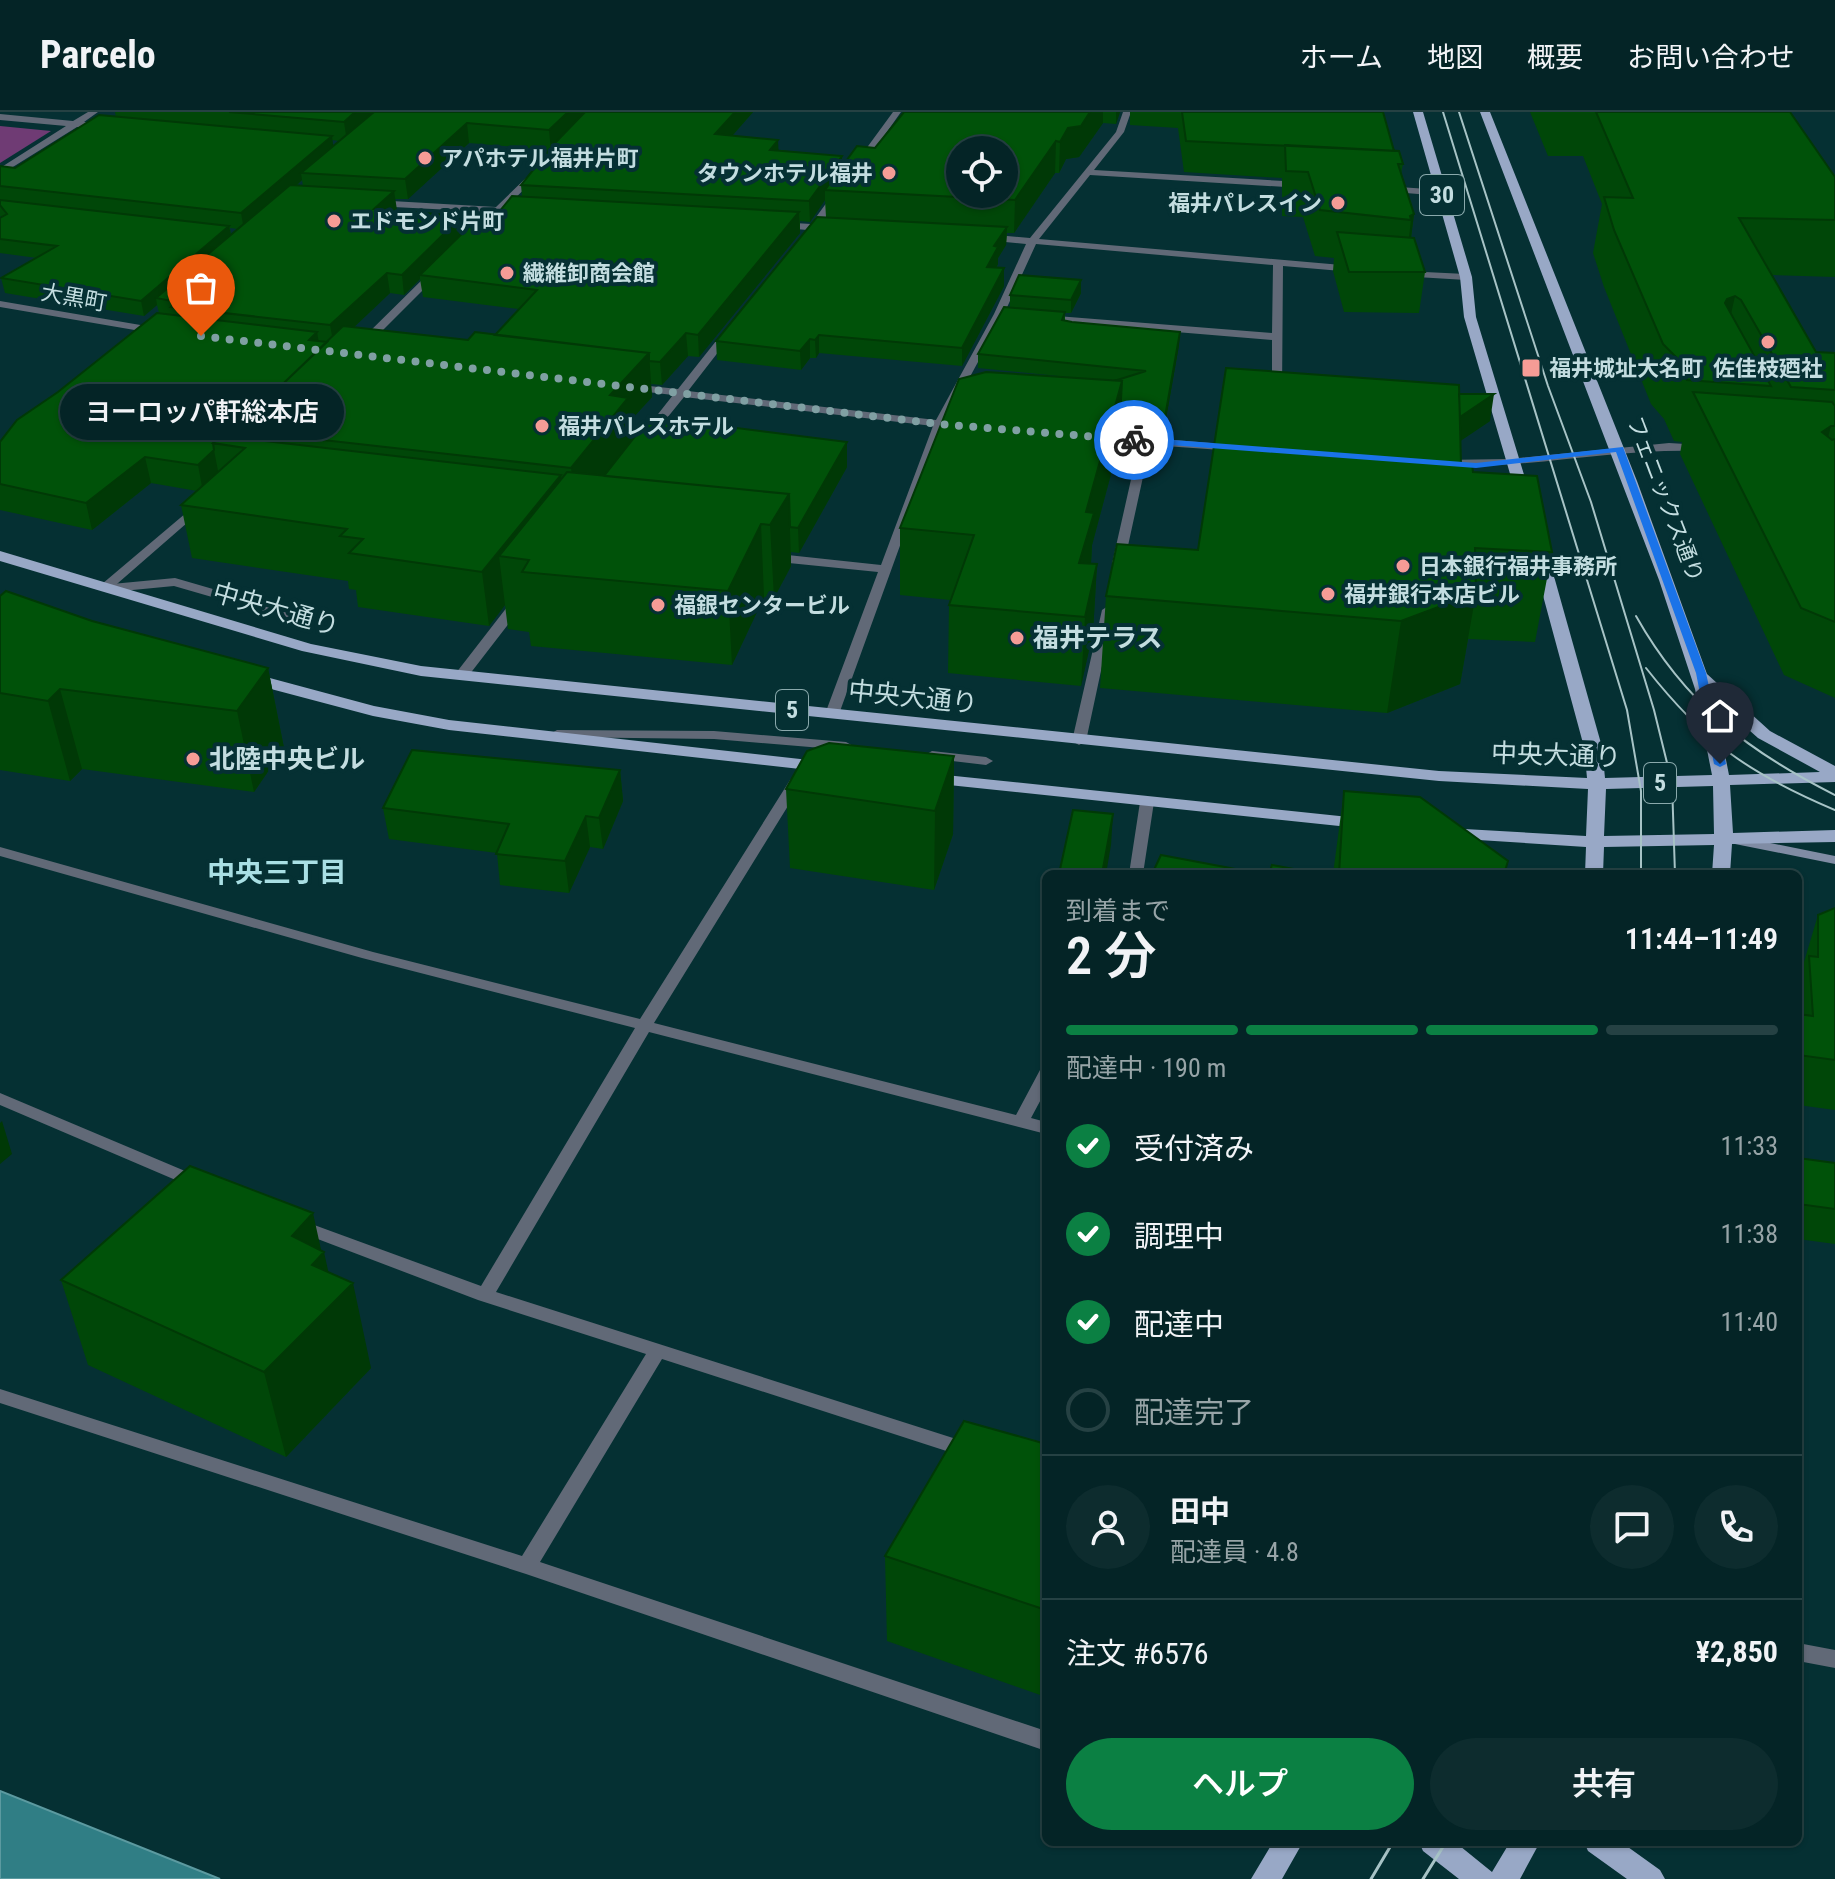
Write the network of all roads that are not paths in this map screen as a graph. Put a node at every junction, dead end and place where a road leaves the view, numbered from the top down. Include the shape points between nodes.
1 (94, 112) edge
2 (897, 112) edge
3 (1127, 112) edge
4 (1418, 112) edge
5 (1485, 112) edge
6 (0, 117) edge
7 (75, 124) junction
8 (121, 128) edge
9 (543, 166) edge
10 (0, 172) edge
11 (1088, 172) junction
12 (1318, 186) edge
13 (1380, 189) edge
14 (1442, 193) junction
15 (364, 202) edge
16 (498, 210) junction
17 (530, 212) edge
18 (487, 221) edge
19 (767, 225) edge
20 (814, 227) junction
21 (846, 229) edge
22 (971, 236) edge
23 (805, 239) edge
24 (1033, 240) junction
25 (1278, 261) junction
26 (443, 265) edge
27 (1367, 270) edge
28 (1397, 273) edge
29 (1466, 277) junction
30 (0, 304) edge
31 (999, 314) junction
32 (1015, 315) edge
33 (1030, 317) edge
34 (152, 319) edge
35 (737, 322) edge
36 (140, 329) junction
37 (171, 332) edge
38 (1279, 337) junction
39 (128, 339) edge
40 (370, 355) edge
41 (618, 385) edge
42 (680, 393) junction
43 (1276, 408) edge
44 (939, 424) junction
45 (971, 427) edge
46 (1082, 436) edge
47 (1145, 441) junction
48 (1245, 448) edge
49 (1620, 449) junction
50 (1722, 450) edge
51 (634, 452) edge
52 (1429, 462) edge
53 (1514, 463) junction
54 (206, 500) edge
55 (0, 556) edge
56 (760, 556) edge
57 (887, 569) junction
58 (1115, 580) edge
59 (109, 588) junction
60 (524, 594) edge
61 (1111, 595) edge
62 (291, 616) dead end
63 (224, 671) edge
64 (1701, 673) junction
65 (461, 676) junction
66 (832, 714) junction
67 (514, 734) junction
68 (1079, 741) junction
69 (869, 748) edge
70 (913, 753) edge
71 (986, 761) dead end
72 (807, 765) junction
73 (852, 770) edge
74 (1835, 774) edge
75 (912, 777) edge
76 (1722, 781) junction
77 (1597, 784) junction
78 (1147, 802) junction
79 (1382, 826) edge
80 (1426, 831) edge
81 (1835, 836) edge
82 (1725, 838) junction
83 (1596, 842) junction
84 (0, 851) edge
85 (1835, 860) edge
86 (1137, 870) edge
87 (1594, 870) edge
88 (1721, 870) edge
89 (645, 1025) junction
90 (1042, 1082) edge
91 (0, 1099) edge
92 (1021, 1121) junction
93 (1042, 1127) edge
94 (220, 1192) edge
95 (279, 1217) edge
96 (485, 1295) junction
97 (658, 1350) junction
98 (0, 1396) edge
99 (986, 1455) edge
100 (527, 1566) junction
101 (1802, 1653) edge
102 (1835, 1659) edge
103 (1042, 1740) edge
104 (1287, 1846) edge
105 (1438, 1846) edge
106 (1524, 1846) edge
107 (1604, 1846) edge
108 (1266, 1879) edge
109 (1481, 1879) edge
110 (1504, 1879) edge
111 (1650, 1879) edge

1 - 7 street
2 - 20 street
3 - 11 street via 1120,132
4 - 14 main road, 30
5 - 49 main road, フェニックス通り
6 - 7 street
7 - 8 street
7 - 10 street
9 - 16 street
11 - 12 street
11 - 24 street
13 - 14 street
14 - 29 main road, 30
15 - 16 street
16 - 17 street
16 - 18 street
19 - 20 street
20 - 21 street
20 - 23 street
22 - 24 street
24 - 25 street
24 - 31 street
25 - 27 street
25 - 38 street
26 - 40 street via 355,353
28 - 29 street
29 - 53 main road, 30 via 1470,317
30 - 36 street, 大黒町
31 - 32 street
31 - 44 street
33 - 38 street
34 - 36 street
35 - 42 street
36 - 37 street, 大黒町
36 - 39 street
38 - 43 street
41 - 42 street
42 - 44 street
42 - 51 street
44 - 45 street
44 - 57 street
46 - 47 street
47 - 48 street
47 - 58 street
49 - 50 street
49 - 53 street
49 - 64 main road, フェニックス通り
52 - 53 street
53 - 77 main road, 30 via 1588,727
54 - 59 street
55 - 59 main road, 中央大通り / 5
56 - 57 street
57 - 66 street
59 - 62 street via 175,582
59 - 65 main road, 中央大通り / 5 via 308,648
60 - 65 street
61 - 68 street
63 - 67 main road, 5 via 373,711
64 - 74 main road via 1754,729
64 - 76 main road, フェニックス通り
65 - 66 main road, 中央大通り / 5
66 - 68 main road, 中央大通り / 5
67 - 69 street via 714,735
67 - 72 main road, 5
68 - 77 main road, 中央大通り / 5 via 1439,776
70 - 71 street
72 - 73 main road, 5
72 - 89 street
74 - 76 main road, 中央大通り
75 - 78 main road
76 - 77 main road, 中央大通り / 5
76 - 82 main road, フェニックス通り
77 - 83 main road
78 - 79 main road
78 - 86 street
80 - 83 main road
81 - 82 main road
82 - 83 main road
82 - 85 street
82 - 88 main road, フェニックス通り
83 - 87 main road
84 - 89 street via 368,955
89 - 92 street
89 - 96 street
90 - 92 street
91 - 94 street
92 - 93 street
95 - 96 street
96 - 97 street
97 - 99 street
97 - 100 street
98 - 100 street
100 - 103 street
101 - 102 street
104 - 108 main road
105 - 109 main road
106 - 110 main road
107 - 111 main road

